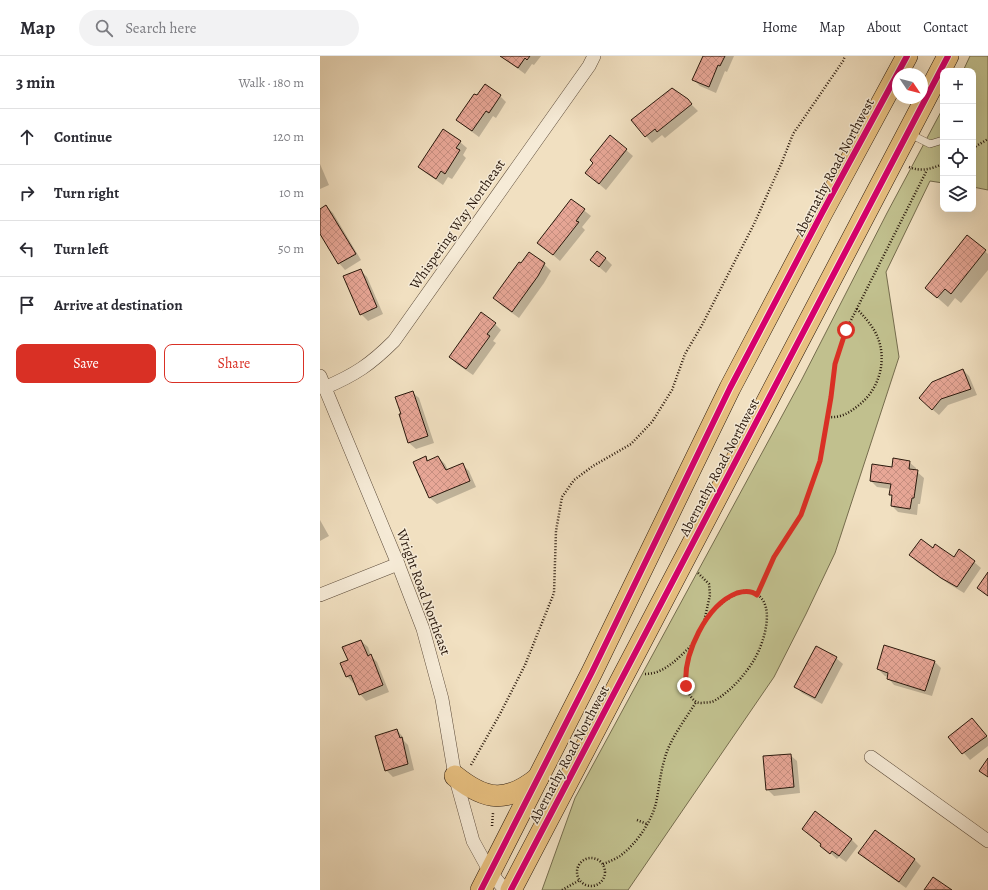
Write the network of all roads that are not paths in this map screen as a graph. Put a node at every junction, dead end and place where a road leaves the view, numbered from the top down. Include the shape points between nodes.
1 (594, 56) edge
2 (907, 56) edge
3 (948, 56) edge
4 (908, 133) junction
5 (940, 141) edge
6 (322, 382) edge
7 (398, 564) junction
8 (320, 595) edge
9 (871, 757) dead end
10 (463, 771) junction
11 (539, 778) junction
12 (988, 841) edge
13 (485, 881) edge
14 (505, 890) edge
15 (511, 890) edge

1 - 6 street, Whispering Way Northeast via 394,341 380,356 346,379
2 - 11 main road, Abernathy Road Northwest via 730,388
3 - 4 main road, Abernathy Road Northwest
4 - 5 lane via 930,144
4 - 15 main road, Abernathy Road Northwest
6 - 7 street, Wright Road Northeast
7 - 8 street
7 - 10 street, Wright Road Northeast via 423,629
9 - 12 street
10 - 11 main road via 470,787 488,795 509,795 519,792
10 - 13 street, Wright Road Northeast via 473,841
11 - 13 main road, Abernathy Road Northwest
13 - 14 street, Wright Road Northeast

